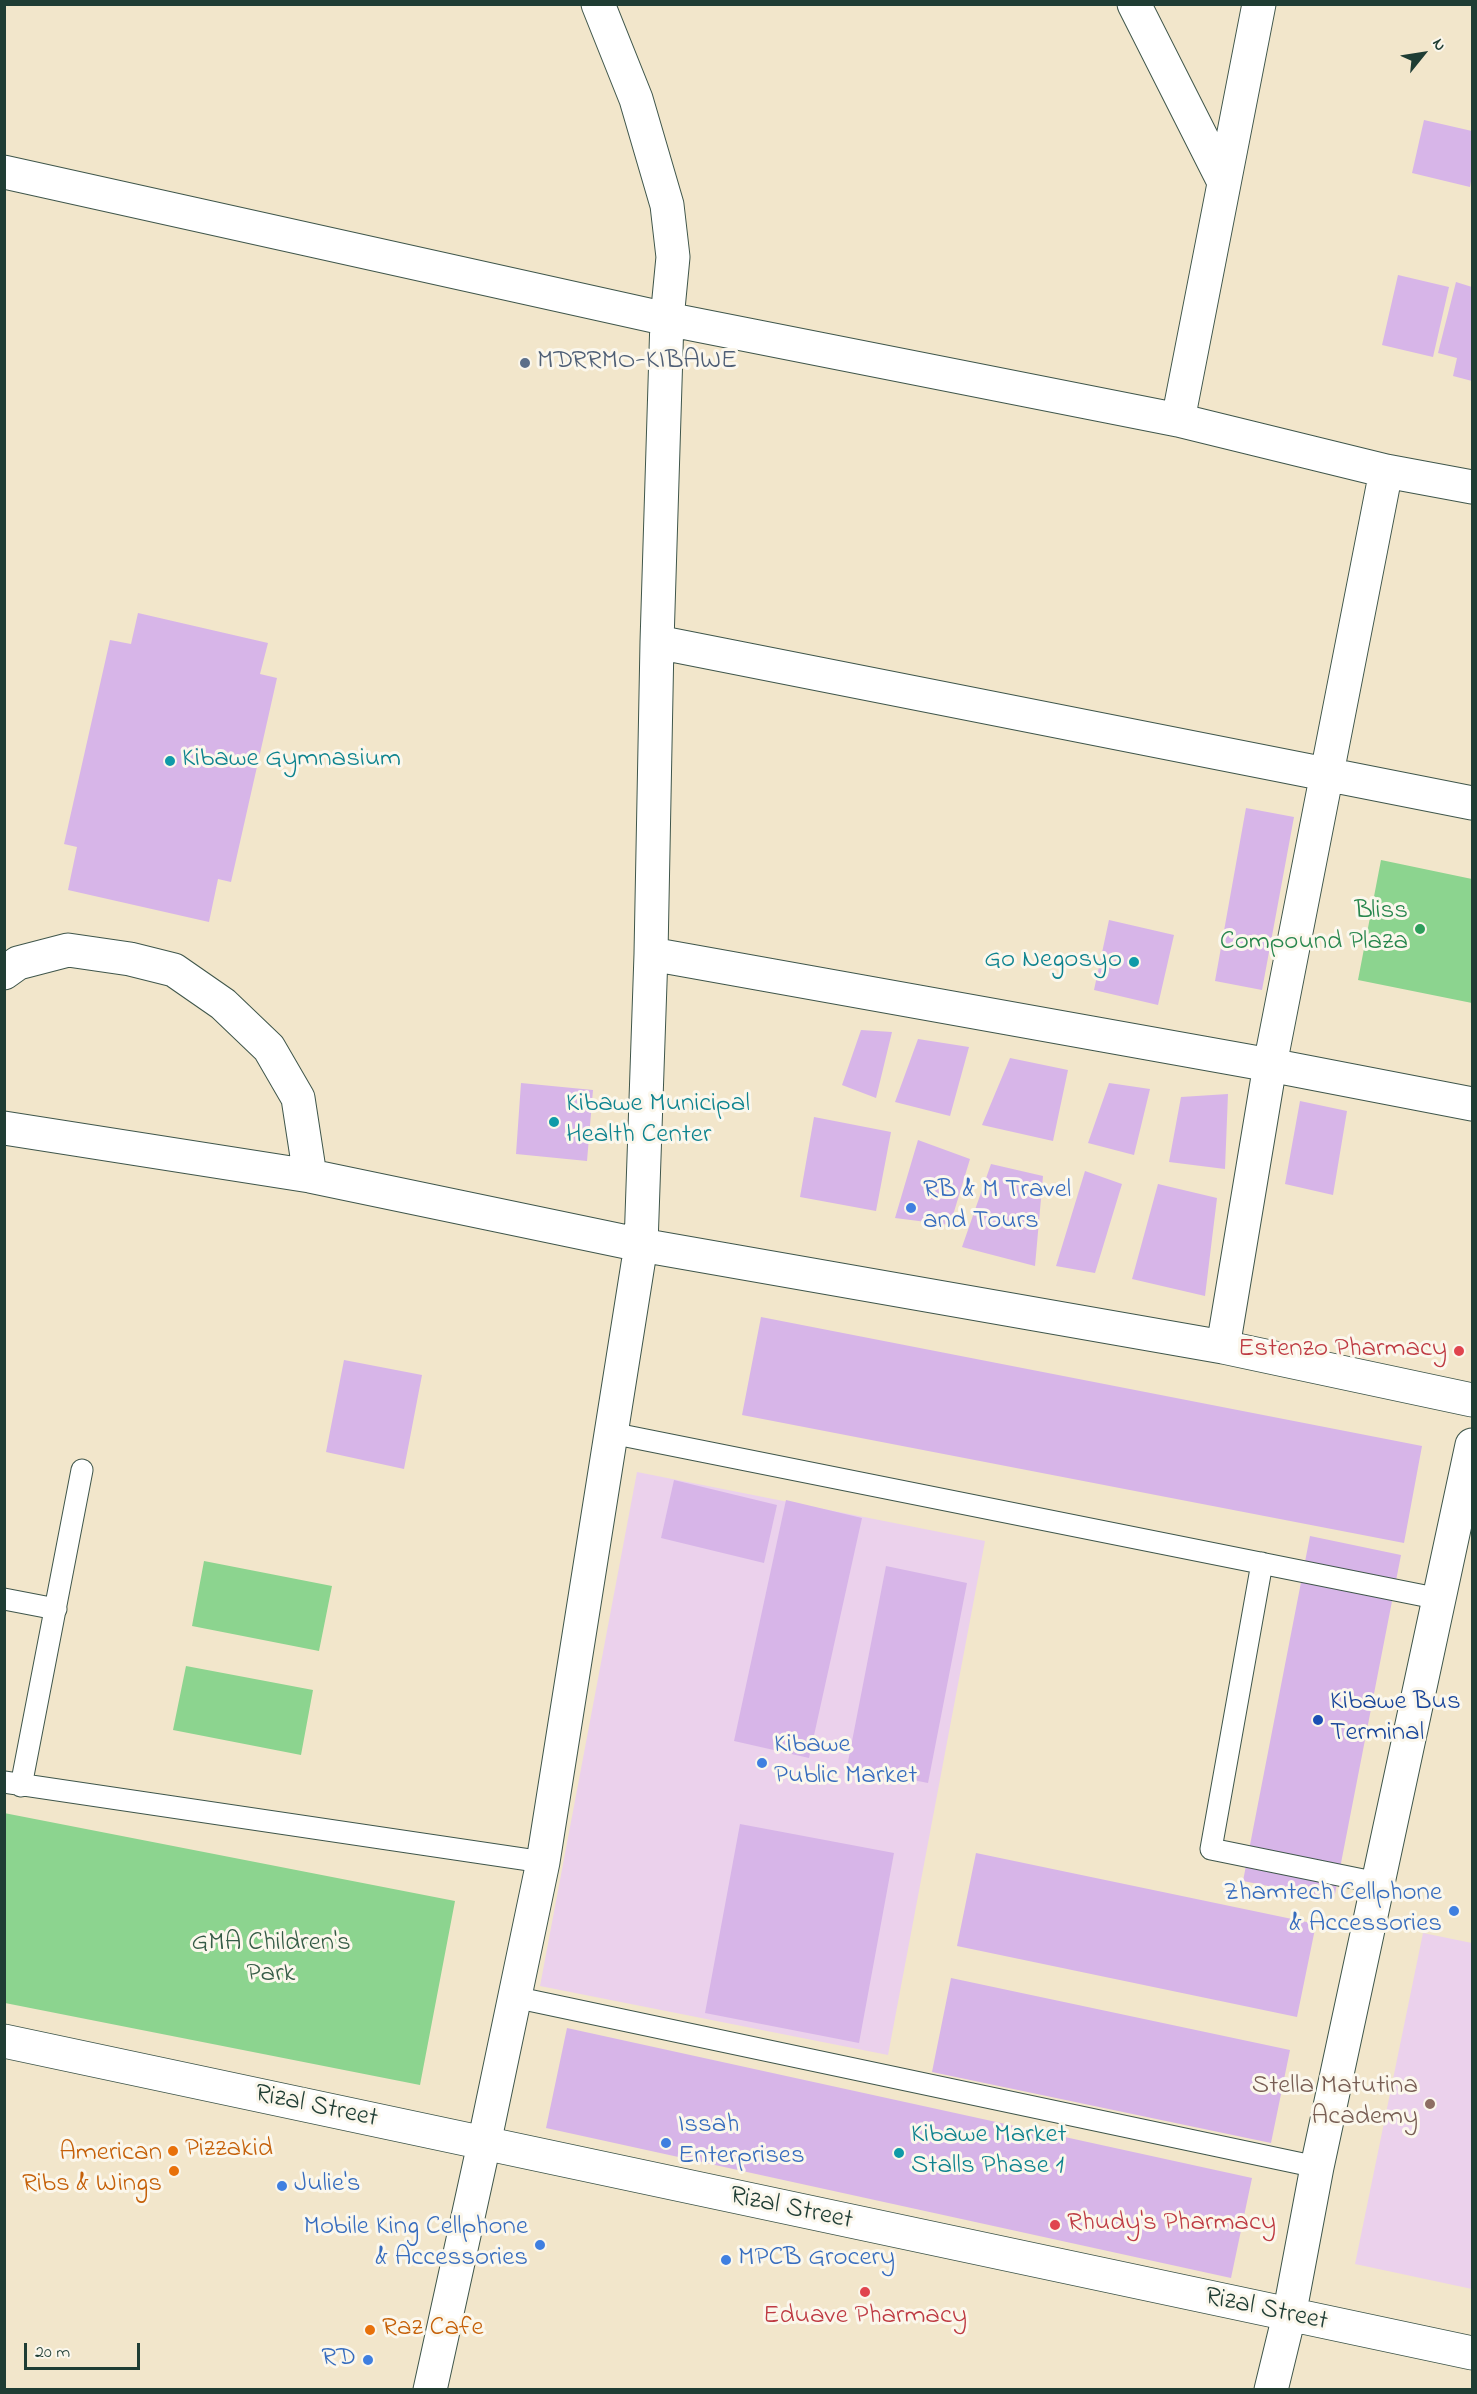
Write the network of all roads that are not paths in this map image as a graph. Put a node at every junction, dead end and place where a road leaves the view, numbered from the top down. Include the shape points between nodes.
1 (598, 4) edge
2 (1134, 4) edge
3 (1259, 4) edge
4 (4, 172) edge
5 (1224, 182) junction
6 (667, 320) junction
7 (1178, 420) junction
8 (1386, 471) junction
9 (1473, 487) edge
10 (657, 642) junction
11 (1326, 772) junction
12 (1473, 803) edge
13 (651, 954) junction
14 (4, 973) edge
15 (1270, 1065) junction
16 (1473, 1104) edge
17 (4, 1128) edge
18 (310, 1176) junction
19 (641, 1245) junction
20 (1223, 1347) junction
21 (1473, 1400) edge
22 (611, 1433) junction
23 (1473, 1445) edge
24 (82, 1470) dead end
25 (1262, 1563) junction
26 (4, 1599) edge
27 (1440, 1599) junction
28 (56, 1609) junction
29 (13, 1784) edge
30 (543, 1862) junction
31 (1378, 1883) junction
32 (514, 1997) junction
33 (4, 2041) edge
34 (484, 2144) junction
35 (1317, 2167) junction
36 (1289, 2316) junction
37 (1473, 2353) edge
38 (430, 2390) edge
39 (1271, 2390) edge

1 - 6 street via 636,99 667,205 672,256
2 - 5 street
3 - 5 street
4 - 6 street
5 - 7 street
6 - 7 street
6 - 10 street
7 - 8 street
8 - 9 street
8 - 11 street
10 - 11 street
10 - 13 street
11 - 12 street
11 - 15 street
13 - 15 street
13 - 19 street
14 - 18 street via 18,963 68,950 174,970 223,1004 269,1048 298,1098
15 - 16 street
15 - 20 street
17 - 18 street
18 - 19 street
19 - 20 street
19 - 22 street
20 - 21 street
22 - 25 lane
22 - 30 street
23 - 27 street
24 - 28 lane
25 - 27 lane
25 - 31 lane via 1211,1849
26 - 28 lane
27 - 31 street
28 - 29 lane
29 - 30 lane
30 - 32 street
31 - 35 street
32 - 34 street
32 - 35 lane
33 - 34 street, Rizal Street
34 - 36 street, Rizal Street
34 - 38 street
35 - 36 street
36 - 37 street, Rizal Street
36 - 39 street

